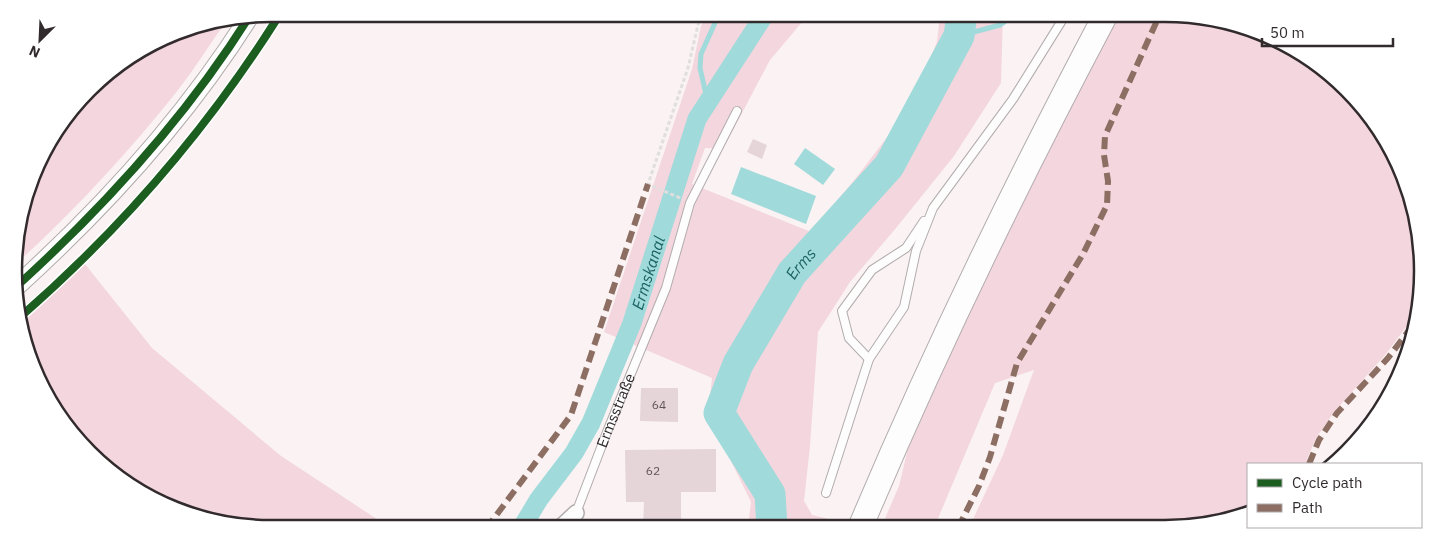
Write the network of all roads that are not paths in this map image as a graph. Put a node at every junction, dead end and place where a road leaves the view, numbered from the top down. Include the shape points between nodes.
1 (1061, 22) edge
2 (1102, 22) edge
3 (244, 24) edge
4 (737, 112) dead end
5 (933, 208) junction
6 (23, 281) edge
7 (870, 359) junction
8 (826, 493) dead end
9 (576, 513) joint
10 (569, 520) edge
11 (863, 520) edge

1 - 5 lane via 1013,99
2 - 11 highway via 981,259
3 - 6 street via 196,93 138,163 68,238
4 - 9 lane, Ermsstraße via 690,203 666,288
5 - 7 lane via 916,251 904,307
5 - 7 lane via 906,248 872,270 842,311 849,338
7 - 8 lane
9 - 10 street, Ermsstraße

